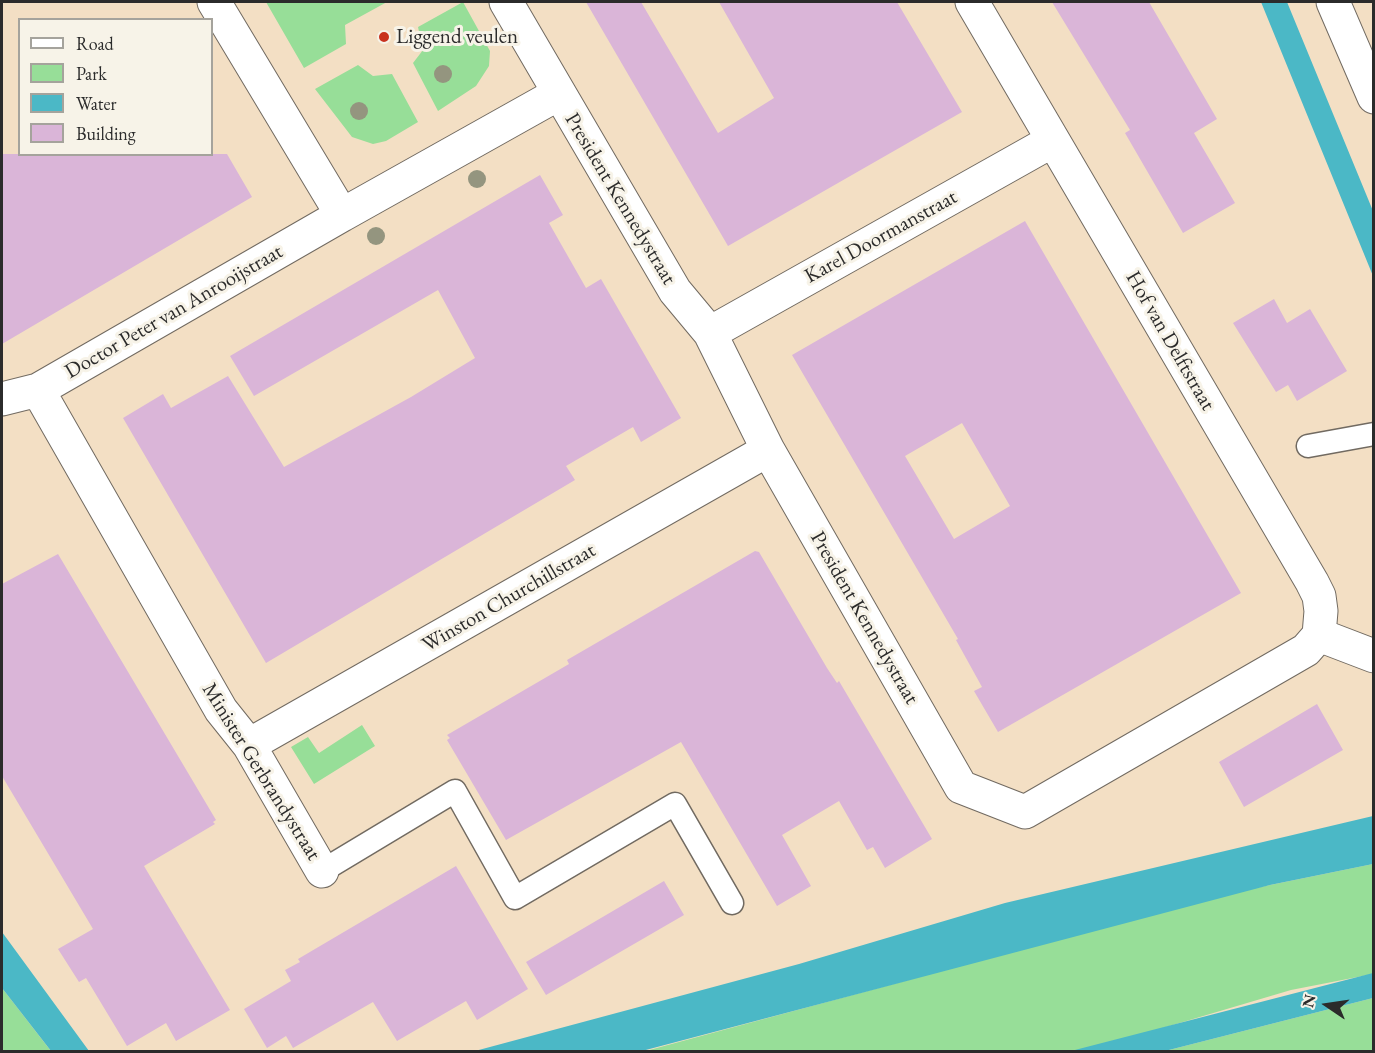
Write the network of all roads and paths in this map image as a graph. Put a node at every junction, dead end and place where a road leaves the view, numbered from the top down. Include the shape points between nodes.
1 (214, 2) edge
2 (506, 2) edge
3 (972, 2) edge
4 (1333, 2) edge
5 (558, 94) junction
6 (1374, 97) edge
7 (1052, 141) junction
8 (342, 215) junction
9 (710, 333) junction
10 (38, 390) junction
11 (2, 399) edge
12 (1374, 434) edge
13 (1308, 446) dead end
14 (768, 450) junction
15 (1319, 635) junction
16 (1374, 656) edge
17 (249, 745) junction
18 (322, 871) joint
19 (732, 903) dead end

1 - 8 street
2 - 5 street, President Kennedystraat
3 - 7 street, Hof van Delftstraat
4 - 6 street
5 - 8 street, Doctor Peter van Anrooijstraat
5 - 9 street, President Kennedystraat via 675,291
7 - 9 street, Karel Doormanstraat
7 - 15 street, Hof van Delftstraat via 1312,582 1319,596
8 - 10 street, Doctor Peter van Anrooijstraat
9 - 14 street, President Kennedystraat
10 - 11 street, Doctor Peter van Anrooijstraat
10 - 17 street, Minister Gerbrandystraat via 221,710
12 - 13 lane
14 - 15 street, President Kennedystraat via 961,787 1025,812 1306,650
14 - 17 street, Winston Churchillstraat
15 - 16 street
17 - 18 street, Minister Gerbrandystraat
18 - 19 lane, Minister Gerbrandystraat via 455,791 515,898 675,804

